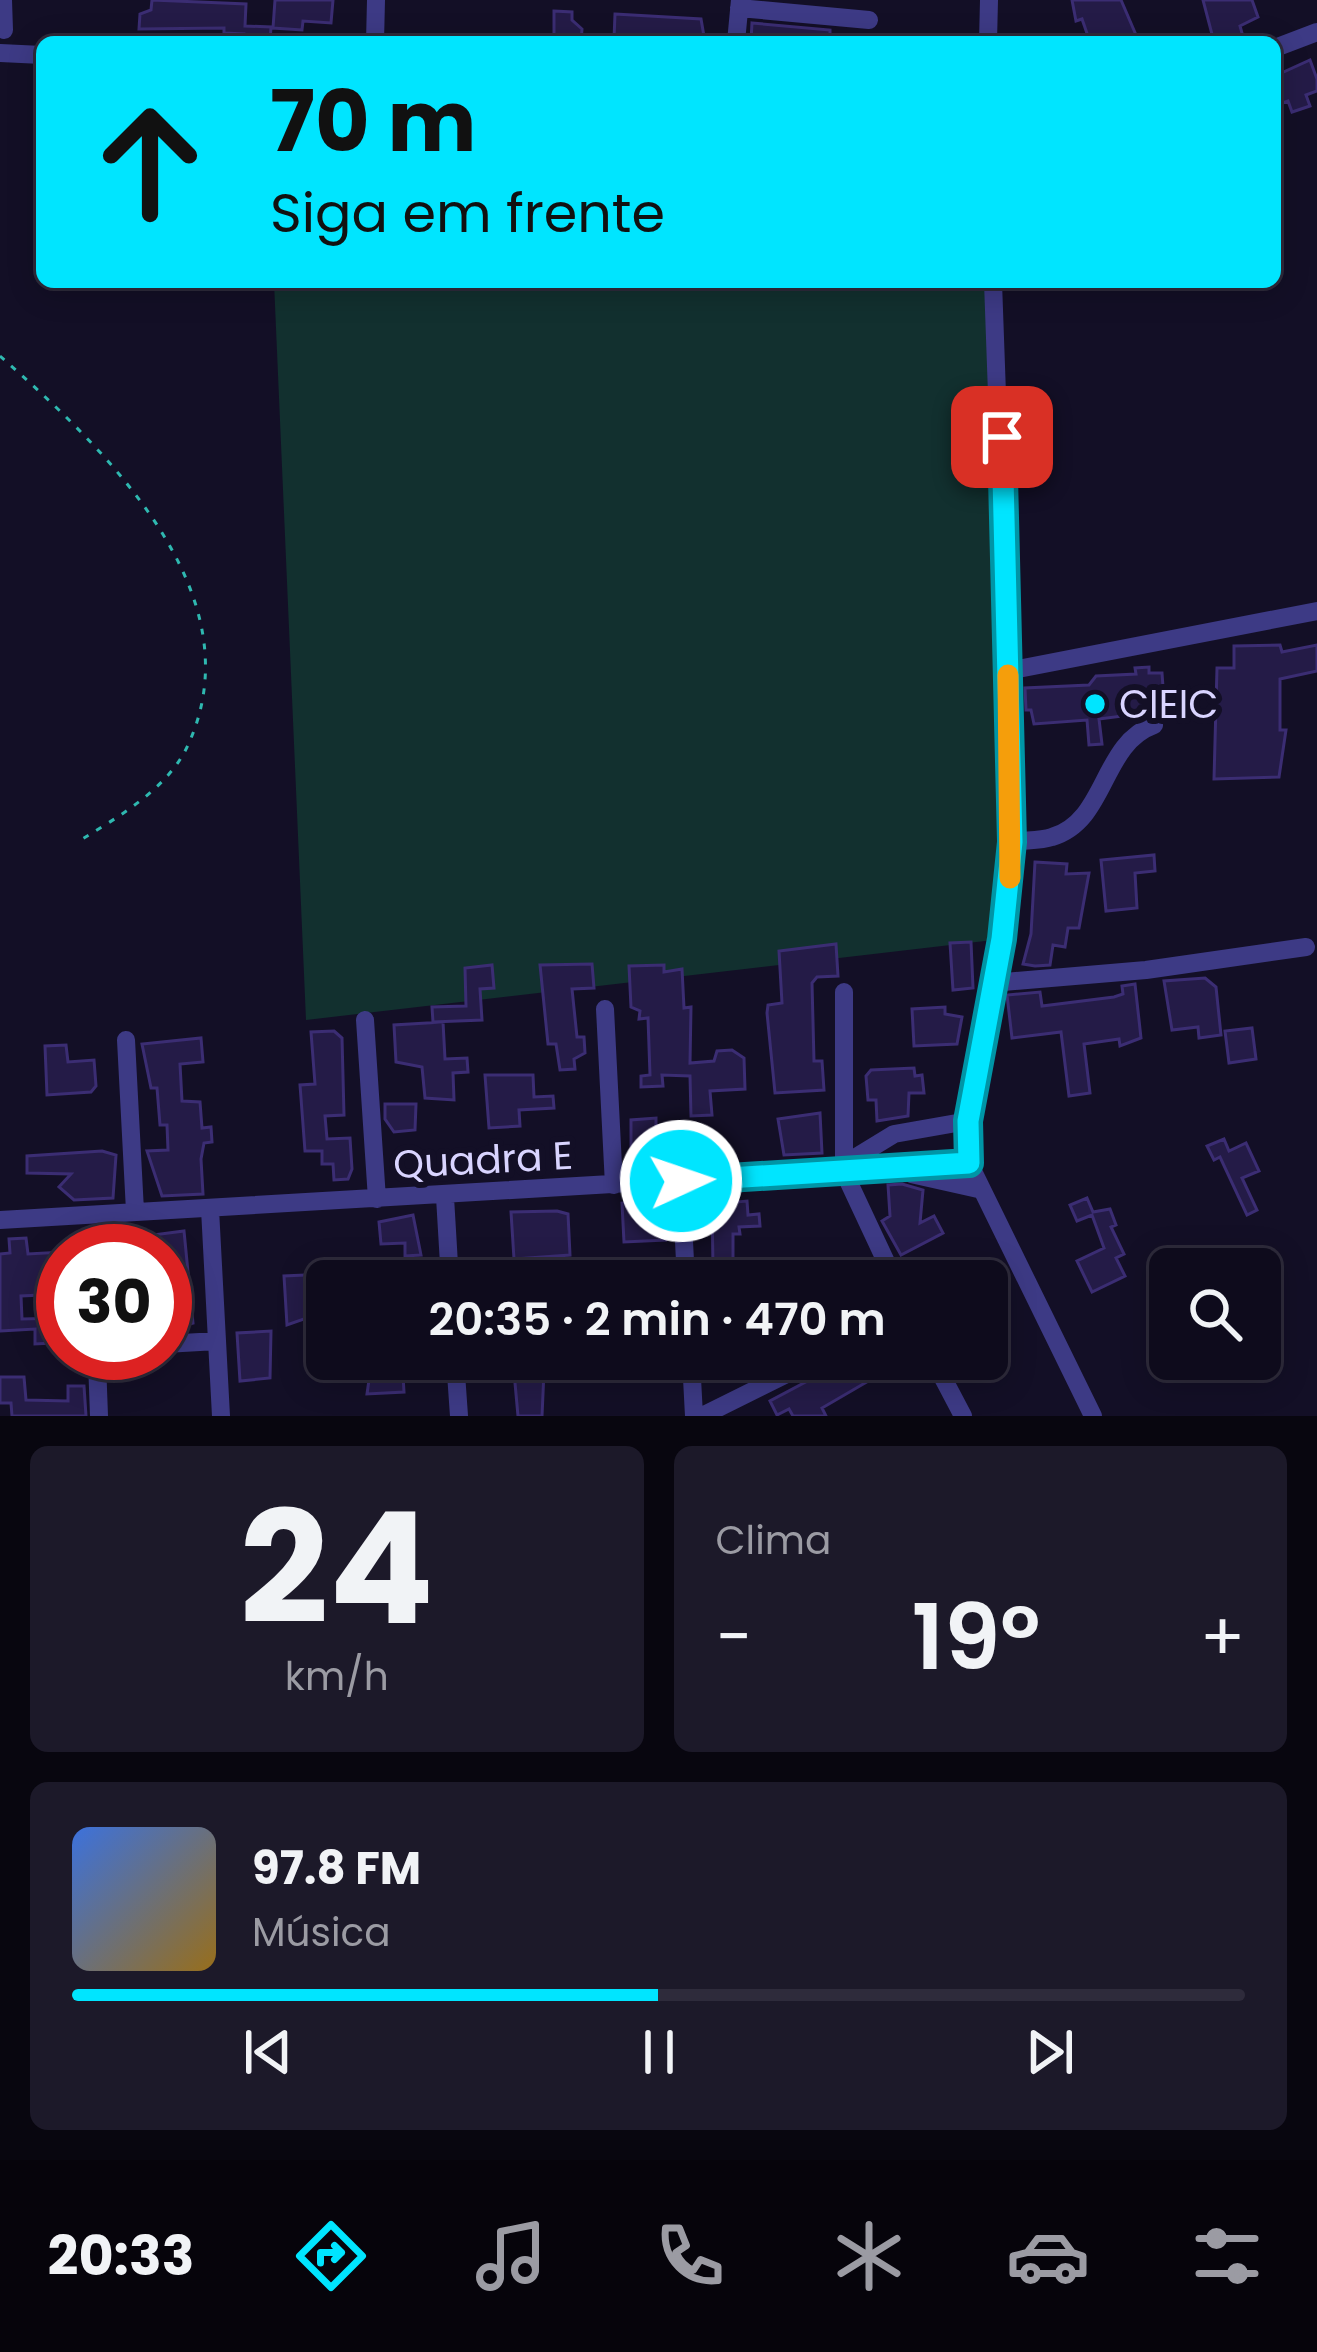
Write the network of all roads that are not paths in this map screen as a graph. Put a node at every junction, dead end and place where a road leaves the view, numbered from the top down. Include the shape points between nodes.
1 (3, 0) edge
2 (376, 0) edge
3 (989, 0) edge
4 (739, 4) edge
5 (869, 20) dead end
6 (4, 30) dead end
7 (1317, 32) edge
8 (375, 36) edge
9 (736, 36) edge
10 (988, 36) edge
11 (1281, 46) edge
12 (0, 52) edge
13 (36, 55) edge
14 (993, 288) edge
15 (1317, 610) edge
16 (1007, 671) junction
17 (1154, 724) dead end
18 (1012, 842) junction
19 (1306, 947) dead end
20 (992, 983) junction
21 (844, 992) dead end
22 (604, 1009) dead end
23 (364, 1020) dead end
24 (126, 1040) dead end
25 (968, 1121) junction
26 (969, 1163) junction
27 (878, 1165) junction
28 (840, 1170) junction
29 (681, 1181) junction
30 (614, 1185) junction
31 (978, 1189) junction
32 (445, 1197) junction
33 (377, 1199) junction
34 (210, 1209) junction
35 (135, 1211) junction
36 (0, 1220) edge
37 (449, 1260) edge
38 (685, 1260) edge
39 (885, 1260) edge
40 (217, 1341) junction
41 (192, 1342) edge
42 (98, 1380) edge
43 (456, 1380) edge
44 (694, 1380) edge
45 (773, 1380) edge
46 (944, 1380) edge
47 (99, 1416) edge
48 (221, 1416) edge
49 (458, 1416) edge
50 (698, 1416) edge
51 (963, 1416) edge
52 (1093, 1416) edge

1 - 6 street
2 - 8 street
3 - 10 street
4 - 5 street
4 - 9 street
7 - 11 street
12 - 13 street
14 - 16 street
15 - 16 street
16 - 18 street
17 - 18 street via 1125,743 1079,819 1055,837
18 - 20 street
19 - 20 street
20 - 25 street
21 - 28 street
22 - 30 street
23 - 33 street
24 - 35 street
25 - 26 street
25 - 28 street via 895,1134
26 - 27 street
26 - 31 street
27 - 28 street, Quadra E
27 - 31 street
28 - 29 street, Quadra E
28 - 39 street
29 - 30 street, Quadra E
29 - 38 street
30 - 32 street, Quadra E
31 - 52 street
32 - 33 street, Quadra E
32 - 37 street
33 - 34 street, Quadra E
34 - 35 street, Quadra E
34 - 40 street
35 - 36 street, Quadra E
40 - 41 street
40 - 48 street
42 - 47 street
43 - 49 street
44 - 50 street
45 - 50 street
46 - 51 street

